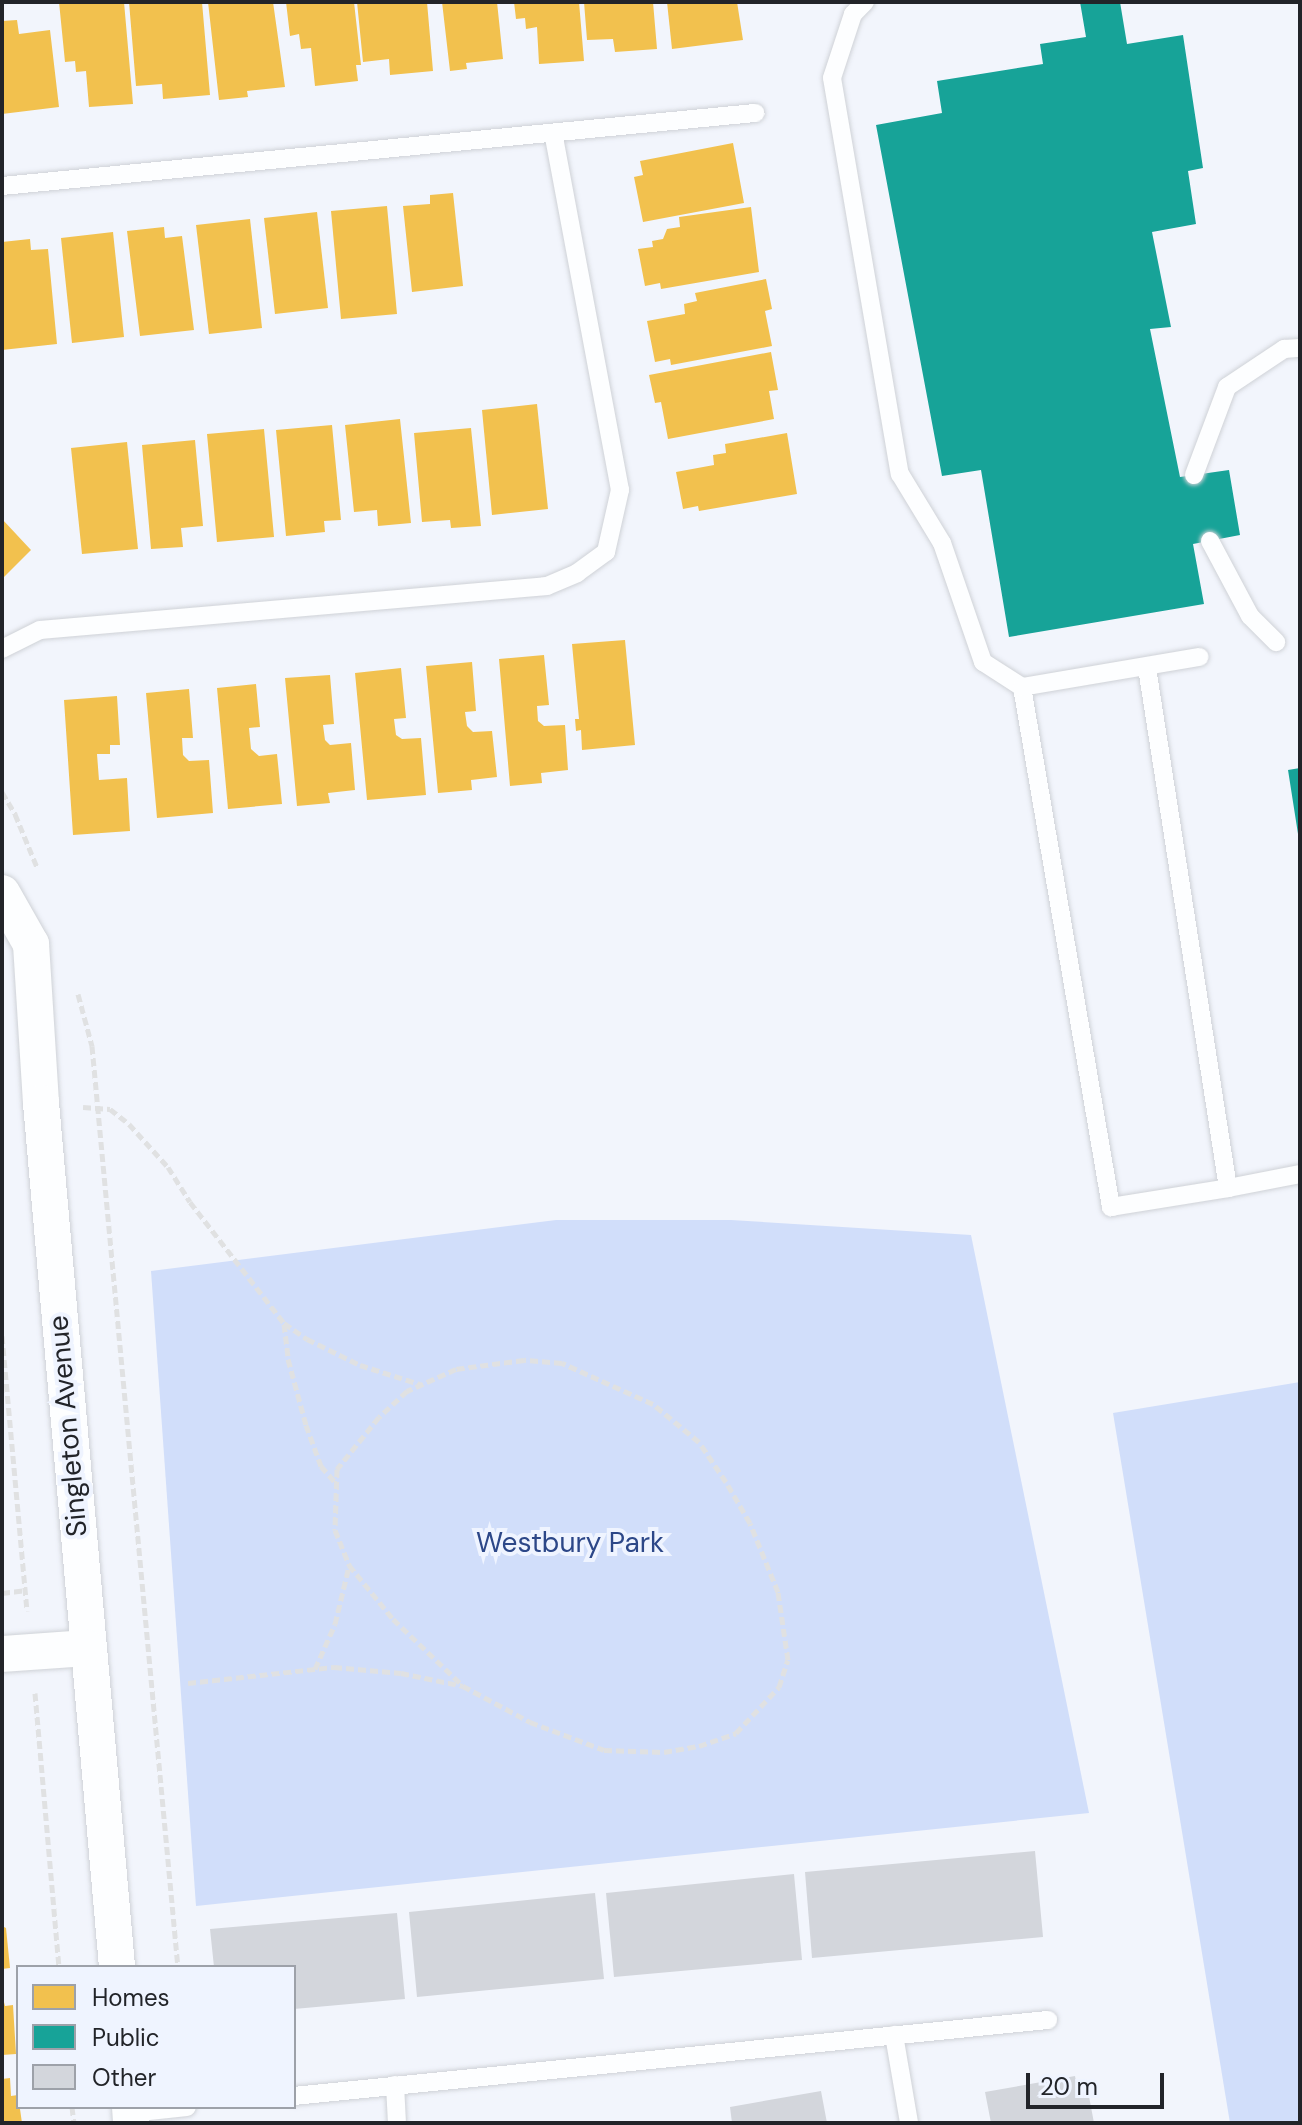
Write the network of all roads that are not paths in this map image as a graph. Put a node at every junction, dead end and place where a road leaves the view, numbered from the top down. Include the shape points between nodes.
1 (865, 2) edge
2 (755, 113) dead end
3 (553, 133) junction
4 (2, 186) edge
5 (1300, 348) edge
6 (1194, 475) dead end
7 (1210, 541) dead end
8 (1276, 642) dead end
9 (2, 649) edge
10 (1199, 657) dead end
11 (1147, 668) junction
12 (1022, 687) junction
13 (2, 893) edge
14 (1300, 1174) edge
15 (1228, 1188) junction
16 (87, 1648) junction
17 (2, 1654) edge
18 (117, 1965) edge
19 (1048, 2020) dead end
20 (894, 2035) junction
21 (395, 2085) junction
22 (296, 2096) edge
23 (171, 2109) edge
24 (131, 2114) edge
25 (397, 2123) edge
26 (909, 2123) edge

1 - 12 lane via 853,14 832,78 900,474 942,543 983,662
2 - 3 lane
3 - 4 lane
3 - 9 lane via 620,490 606,552 547,586 40,630
5 - 6 lane via 1284,349 1227,387
7 - 8 lane via 1250,616
10 - 11 lane
11 - 12 lane
11 - 15 lane
12 - 15 lane via 1111,1207
13 - 16 street, Singleton Avenue via 31,944
14 - 15 lane
16 - 17 street
16 - 18 street, Singleton Avenue
19 - 20 lane
20 - 21 lane
20 - 26 lane
21 - 22 lane
21 - 25 lane
23 - 24 lane

